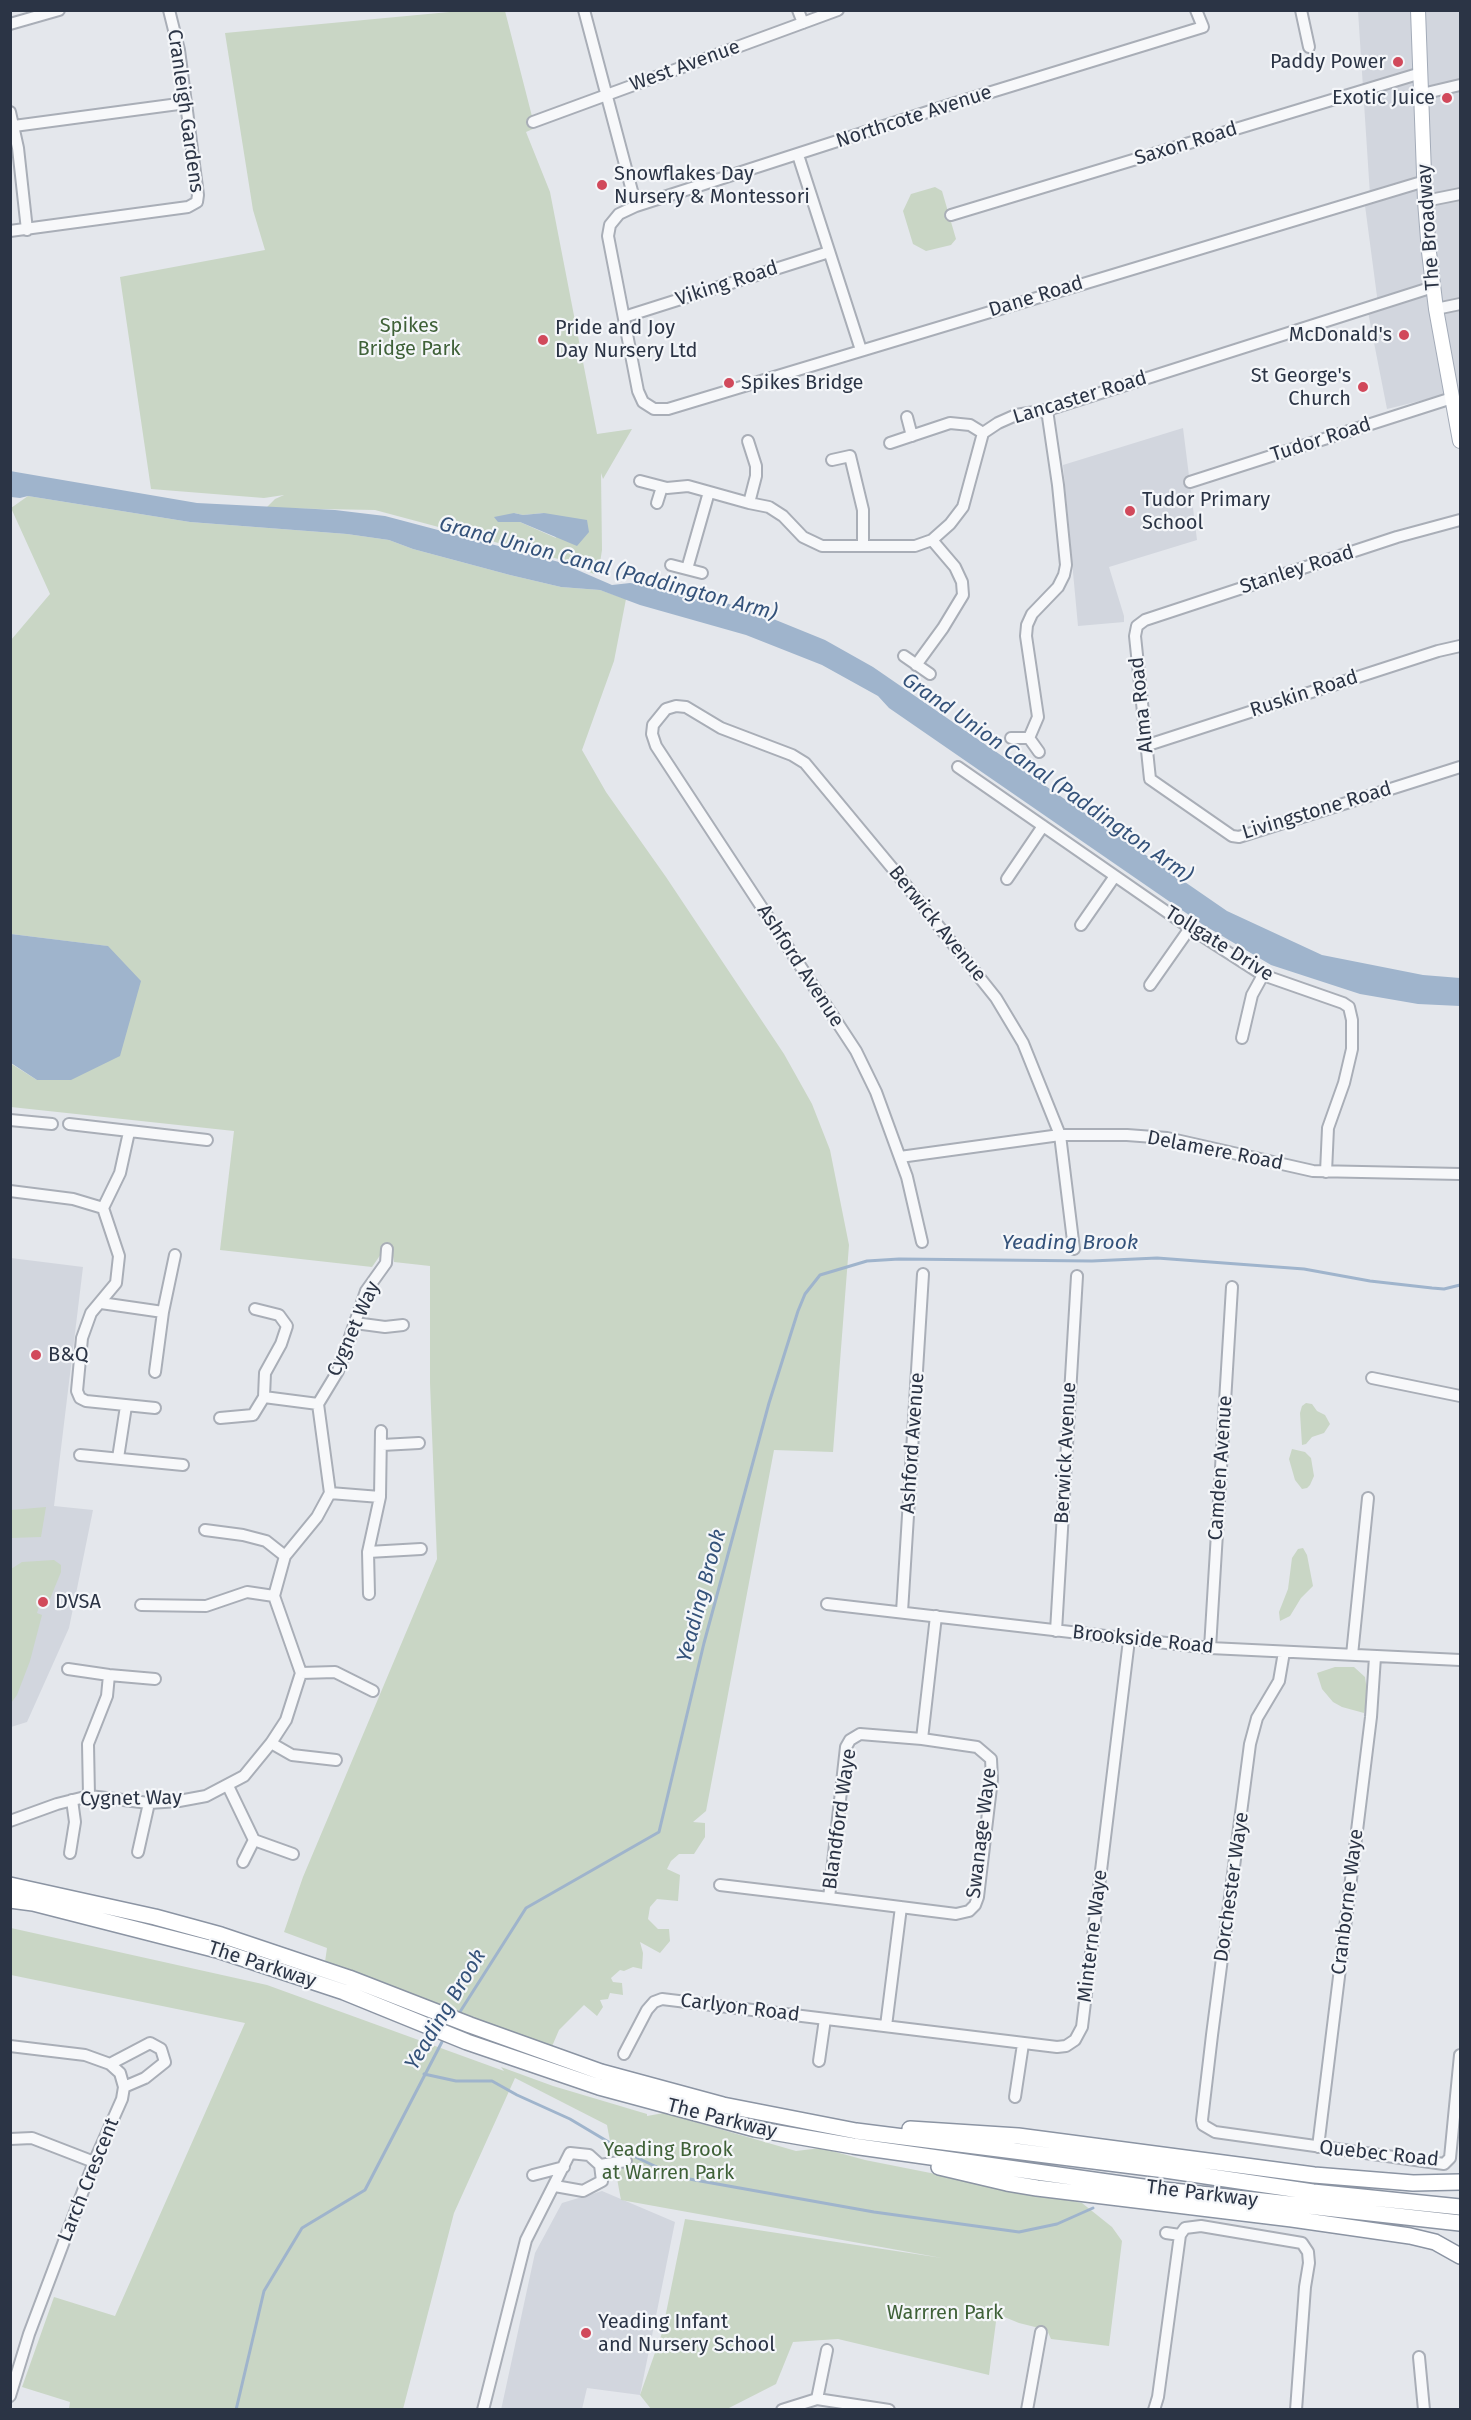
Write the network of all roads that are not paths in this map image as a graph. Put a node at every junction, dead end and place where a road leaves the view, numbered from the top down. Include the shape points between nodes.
1 (59, 10) edge
2 (170, 10) edge
3 (584, 10) edge
4 (798, 10) edge
5 (838, 10) edge
6 (1196, 10) edge
7 (1301, 10) edge
8 (1418, 10) edge
9 (803, 23) junction
10 (10, 24) edge
11 (1309, 47) dead end
12 (1421, 73) junction
13 (1461, 85) edge
14 (606, 94) junction
15 (1422, 94) junction
16 (186, 103) junction
17 (10, 112) edge
18 (533, 122) dead end
19 (14, 126) junction
20 (798, 155) junction
21 (1425, 181) junction
22 (1461, 194) edge
23 (1425, 201) junction
24 (636, 206) junction
25 (951, 215) dead end
26 (27, 230) junction
27 (10, 231) edge
28 (829, 252) junction
29 (1433, 287) junction
30 (1461, 304) edge
31 (1436, 309) junction
32 (624, 317) junction
33 (861, 350) junction
34 (1452, 398) junction
35 (1047, 410) junction
36 (1458, 411) edge
37 (907, 417) dead end
38 (983, 433) junction
39 (912, 436) junction
40 (748, 441) dead end
41 (1461, 441) edge
42 (890, 443) dead end
43 (862, 452) dead end
44 (850, 456) junction
45 (832, 460) dead end
46 (640, 481) dead end
47 (1190, 482) dead end
48 (662, 487) junction
49 (710, 492) junction
50 (657, 503) dead end
51 (748, 503) junction
52 (1461, 520) edge
53 (932, 540) junction
54 (864, 545) junction
55 (671, 565) dead end
56 (687, 569) junction
57 (702, 573) dead end
58 (1137, 626) joint
59 (1461, 646) edge
60 (904, 656) dead end
61 (916, 664) junction
62 (930, 674) dead end
63 (666, 709) joint
64 (1011, 738) dead end
65 (1029, 738) junction
66 (1148, 745) junction
67 (1039, 752) dead end
68 (958, 767) dead end
69 (1461, 767) edge
70 (1152, 782) joint
71 (1042, 826) junction
72 (1115, 876) junction
73 (1007, 879) dead end
74 (1081, 925) dead end
75 (1190, 928) junction
76 (1263, 975) junction
77 (1150, 985) dead end
78 (1242, 1038) dead end
79 (10, 1120) edge
80 (52, 1124) dead end
81 (69, 1124) dead end
82 (129, 1132) junction
83 (1060, 1135) junction
84 (207, 1140) dead end
85 (900, 1156) junction
86 (1326, 1172) junction
87 (1461, 1174) edge
88 (10, 1191) edge
89 (103, 1208) junction
90 (922, 1242) dead end
91 (387, 1249) dead end
92 (1074, 1249) dead end
93 (175, 1255) dead end
94 (923, 1274) dead end
95 (1077, 1276) dead end
96 (1232, 1287) dead end
97 (101, 1303) junction
98 (255, 1310) dead end
99 (163, 1312) junction
100 (355, 1323) junction
101 (403, 1325) dead end
102 (155, 1372) dead end
103 (1372, 1378) dead end
104 (1461, 1396) edge
105 (264, 1397) junction
106 (318, 1404) junction
107 (126, 1406) junction
108 (155, 1408) dead end
109 (220, 1418) dead end
110 (381, 1431) dead end
111 (419, 1443) dead end
112 (382, 1445) junction
113 (80, 1455) dead end
114 (118, 1458) junction
115 (183, 1465) dead end
116 (330, 1493) junction
117 (380, 1497) junction
118 (1368, 1498) dead end
119 (205, 1530) dead end
120 (421, 1549) dead end
121 (368, 1552) junction
122 (285, 1556) junction
123 (369, 1594) dead end
124 (274, 1596) junction
125 (827, 1604) dead end
126 (141, 1605) dead end
127 (902, 1612) junction
128 (936, 1616) junction
129 (1056, 1631) junction
130 (1129, 1640) junction
131 (1209, 1648) junction
132 (1284, 1652) junction
133 (1352, 1655) junction
134 (1375, 1657) junction
135 (1461, 1660) edge
136 (68, 1669) dead end
137 (301, 1673) junction
138 (109, 1675) junction
139 (155, 1679) dead end
140 (373, 1691) dead end
141 (922, 1739) junction
142 (271, 1743) junction
143 (336, 1760) dead end
144 (228, 1786) junction
145 (89, 1796) junction
146 (72, 1800) junction
147 (149, 1803) junction
148 (10, 1821) edge
149 (254, 1840) junction
150 (138, 1852) dead end
151 (70, 1853) dead end
152 (292, 1854) dead end
153 (243, 1862) dead end
154 (10, 1885) edge
155 (720, 1885) dead end
156 (829, 1898) junction
157 (10, 1900) edge
158 (901, 1907) junction
159 (825, 2019) junction
160 (886, 2026) junction
161 (1023, 2044) junction
162 (10, 2046) edge
163 (624, 2054) dead end
164 (1461, 2055) edge
165 (819, 2061) dead end
166 (110, 2064) junction
167 (124, 2087) junction
168 (1016, 2097) dead end
169 (1205, 2127) joint
170 (855, 2138) junction
171 (10, 2139) edge
172 (1318, 2147) junction
173 (626, 2161) dead end
174 (94, 2162) junction
175 (600, 2165) junction
176 (564, 2167) junction
177 (534, 2175) dead end
178 (1461, 2182) edge
179 (555, 2186) junction
180 (1461, 2207) edge
181 (1461, 2223) edge
182 (1166, 2234) dead end
183 (1180, 2235) junction
184 (1461, 2256) edge
185 (1041, 2332) dead end
186 (827, 2350) dead end
187 (1419, 2357) dead end
188 (11, 2392) edge
189 (817, 2399) junction
190 (483, 2409) edge
191 (782, 2409) edge
192 (889, 2409) edge
193 (1027, 2409) edge
194 (1154, 2409) edge
195 (1296, 2409) edge
196 (1424, 2409) edge

1 - 10 street
2 - 16 street, Cranleigh Gardens
3 - 14 street
4 - 9 street
5 - 9 street, West Avenue
6 - 20 street, Northcote Avenue via 1203,27
7 - 11 street
8 - 12 main road, The Broadway
9 - 14 street, West Avenue
12 - 15 main road, The Broadway
12 - 25 street, Saxon Road
13 - 15 street
14 - 18 street, West Avenue
14 - 24 street
15 - 21 main road, The Broadway
16 - 19 street
16 - 26 street, Cranleigh Gardens via 198,195 195,204
17 - 19 street
19 - 26 street
20 - 24 street, Northcote Avenue
20 - 28 street
21 - 23 main road, The Broadway
21 - 33 street, Dane Road
22 - 23 street
23 - 29 main road, The Broadway
24 - 32 street, Northcote Avenue via 612,220 608,236
26 - 27 street, Cranleigh Gardens
28 - 32 street, Viking Road
28 - 33 street
29 - 31 main road, The Broadway
29 - 35 street, Lancaster Road
30 - 31 street
31 - 34 main road, The Broadway
32 - 33 street, Dane Road via 638,391 643,402 657,410
34 - 36 main road, The Broadway
34 - 47 street, Tudor Road
35 - 38 street, Lancaster Road via 1017,415
35 - 65 street via 1066,565 1058,587 1032,614 1026,629 1038,717
36 - 41 main road, The Broadway
37 - 39 street
38 - 39 street via 970,425 950,423
38 - 53 street via 963,507
39 - 42 street
40 - 51 street via 756,466
43 - 44 street
44 - 45 street
44 - 54 street via 863,510
46 - 48 street
48 - 49 street via 688,486
48 - 50 street
49 - 51 street
49 - 56 street
51 - 54 street via 769,507 803,537 822,546
52 - 58 street, Stanley Road via 1242,588
53 - 54 street via 915,546
53 - 61 street via 955,567 963,595
55 - 56 street
56 - 57 street
58 - 66 street, Alma Road via 1140,701
59 - 66 street, Ruskin Road
60 - 61 street
61 - 62 street
63 - 83 street, Berwick Avenue via 690,709 721,728 792,755 812,769 1004,1008 1031,1060
63 - 85 street, Ashford Avenue via 653,724 656,746 856,1051
64 - 65 street
65 - 67 street
66 - 70 street, Alma Road via 1147,771
68 - 71 street, Tollgate Drive
69 - 70 street, Livingstone Road via 1239,837
71 - 72 street, Tollgate Drive
71 - 73 street
72 - 74 street
72 - 75 street, Tollgate Drive
75 - 76 street, Tollgate Drive
75 - 77 street
76 - 78 street via 1252,995
76 - 86 street, Tollgate Drive via 1343,1003 1351,1010 1352,1048 1328,1128
79 - 80 street
81 - 82 street
82 - 84 street
82 - 89 street via 120,1173
83 - 85 street, Delamere Road
83 - 86 street, Delamere Road via 1167,1138
83 - 92 street, Berwick Avenue
85 - 90 street, Ashford Avenue
86 - 87 street, Delamere Road
88 - 89 street via 73,1199
89 - 97 street via 119,1256 116,1283
91 - 100 street, Cygnet Way via 386,1263 366,1292
93 - 99 street
94 - 127 street, Ashford Avenue
95 - 129 street, Berwick Avenue
96 - 131 street, Camden Avenue
97 - 99 street
97 - 107 street via 91,1313 82,1338 77,1391 86,1401
98 - 105 street via 279,1315 287,1326 265,1373
99 - 102 street
100 - 101 street
100 - 106 street, Cygnet Way via 338,1371
103 - 104 street
105 - 106 street
105 - 109 street via 253,1415
106 - 116 street
107 - 108 street
107 - 114 street
110 - 112 street
111 - 112 street
112 - 117 street
113 - 114 street
114 - 115 street
116 - 117 street
116 - 122 street via 317,1517
117 - 121 street
118 - 133 street
119 - 122 street via 266,1541
120 - 121 street
121 - 123 street
122 - 124 street
124 - 126 street via 247,1592 206,1606
124 - 137 street
125 - 127 street, Brookside Road
127 - 128 street, Brookside Road
128 - 129 street, Brookside Road
128 - 141 street
129 - 130 street, Brookside Road
130 - 131 street, Brookside Road
130 - 161 street, Minterne Waye via 1081,2032 1062,2047
131 - 132 street, Brookside Road
132 - 133 street, Brookside Road
132 - 169 street, Dorchester Waye via 1279,1681 1257,1718 1250,1744 1202,2120
133 - 134 street, Brookside Road
134 - 135 street, Brookside Road
134 - 172 street, Cranborne Waye
136 - 138 street
137 - 140 street via 335,1672
137 - 142 street, Cygnet Way via 286,1720
138 - 139 street
138 - 145 street via 107,1696 88,1744
141 - 156 street, Blandford Waye via 865,1734 848,1743
141 - 158 street, Swanage Waye via 977,1747 992,1759 978,1897 972,1908 960,1914
142 - 143 street via 292,1755
142 - 144 street, Cygnet Way via 244,1776
144 - 147 street, Cygnet Way via 198,1797
144 - 149 street
145 - 146 street, Cygnet Way
145 - 147 street, Cygnet Way
146 - 148 street, Cygnet Way
146 - 151 street via 75,1822
147 - 150 street
149 - 152 street
149 - 153 street
154 - 170 highway, The Parkway via 221,1935 328,1970 601,2072
155 - 156 street, Blandford Waye
156 - 158 street, Blandford Waye
157 - 170 highway, The Parkway via 217,1950 344,1992 467,2042 599,2087 755,2129
158 - 160 street
159 - 160 street, Carlyon Road
159 - 163 street, Carlyon Road via 662,1999 647,2010
159 - 165 street
160 - 161 street, Minterne Waye
161 - 168 street
162 - 166 street via 85,2055
164 - 172 street, Quebec Road via 1447,2163
166 - 167 street via 120,2073
166 - 167 street via 150,2043 161,2049 165,2062
167 - 174 street, Larch Crescent
169 - 172 street, Quebec Road via 1215,2132
170 - 178 highway via 964,2131 1314,2175 1413,2183
170 - 180 highway, The Parkway via 1165,2170 1313,2192
170 - 181 highway, The Parkway via 1164,2190
170 - 184 highway via 1007,2183 1410,2236 1435,2242
171 - 174 street via 32,2138
173 - 175 street
174 - 188 street, Larch Crescent
175 - 176 street via 589,2155 570,2153
175 - 179 street via 602,2181 583,2191
176 - 177 street
176 - 179 street
179 - 190 street via 526,2240
182 - 183 street
183 - 194 street
183 - 195 street via 1185,2228 1201,2226 1302,2243 1309,2263
185 - 193 street
186 - 189 street
187 - 196 street
189 - 191 street
189 - 192 street

